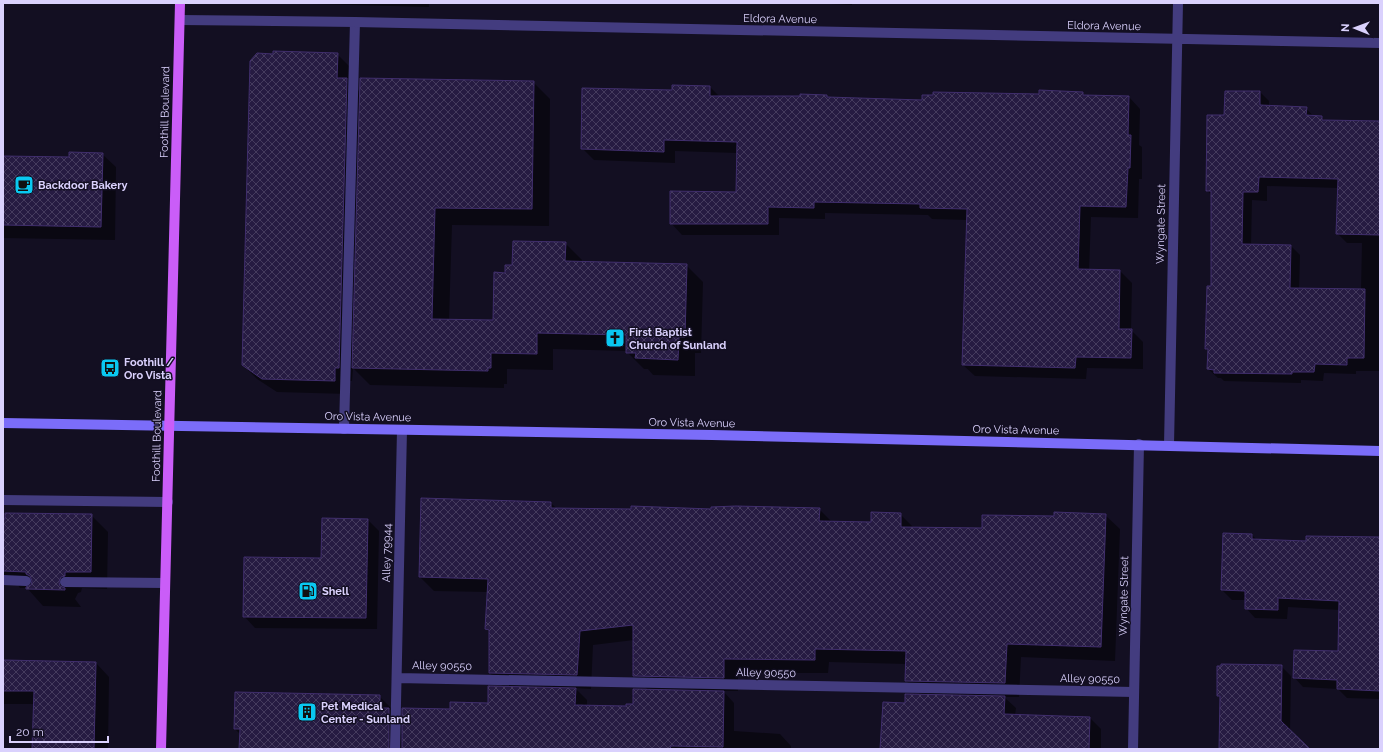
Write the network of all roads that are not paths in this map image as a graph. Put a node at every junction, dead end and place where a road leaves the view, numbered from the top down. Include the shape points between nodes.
1 (180, 3) edge
2 (1178, 3) edge
3 (180, 20) junction
4 (355, 22) junction
5 (1178, 40) junction
6 (1380, 43) edge
7 (3, 422) edge
8 (169, 426) junction
9 (344, 429) junction
10 (402, 430) junction
11 (1139, 444) junction
12 (1168, 445) junction
13 (1380, 451) edge
14 (3, 500) edge
15 (168, 502) junction
16 (3, 580) edge
17 (26, 581) dead end
18 (65, 582) dead end
19 (165, 583) junction
20 (396, 678) junction
21 (1134, 692) junction
22 (161, 749) edge
23 (395, 749) edge
24 (1133, 749) edge

1 - 3 main road, Foothill Boulevard
2 - 5 street, Wyngate Street
3 - 4 street, Eldora Avenue
3 - 8 main road, Foothill Boulevard
4 - 5 street, Eldora Avenue
4 - 9 street
5 - 6 street, Eldora Avenue
5 - 12 street, Wyngate Street
7 - 8 street, Oro Vista Avenue
8 - 9 street, Oro Vista Avenue
8 - 15 main road, Foothill Boulevard
9 - 10 street, Oro Vista Avenue
10 - 11 street, Oro Vista Avenue
10 - 20 street, Alley 79944
11 - 12 street, Oro Vista Avenue
11 - 21 street, Wyngate Street
12 - 13 street, Oro Vista Avenue
14 - 15 street
15 - 19 main road, Foothill Boulevard
16 - 17 street
18 - 19 street
19 - 22 main road, Foothill Boulevard
20 - 21 street, Alley 90550
20 - 23 street, Alley 79944
21 - 24 street, Wyngate Street

